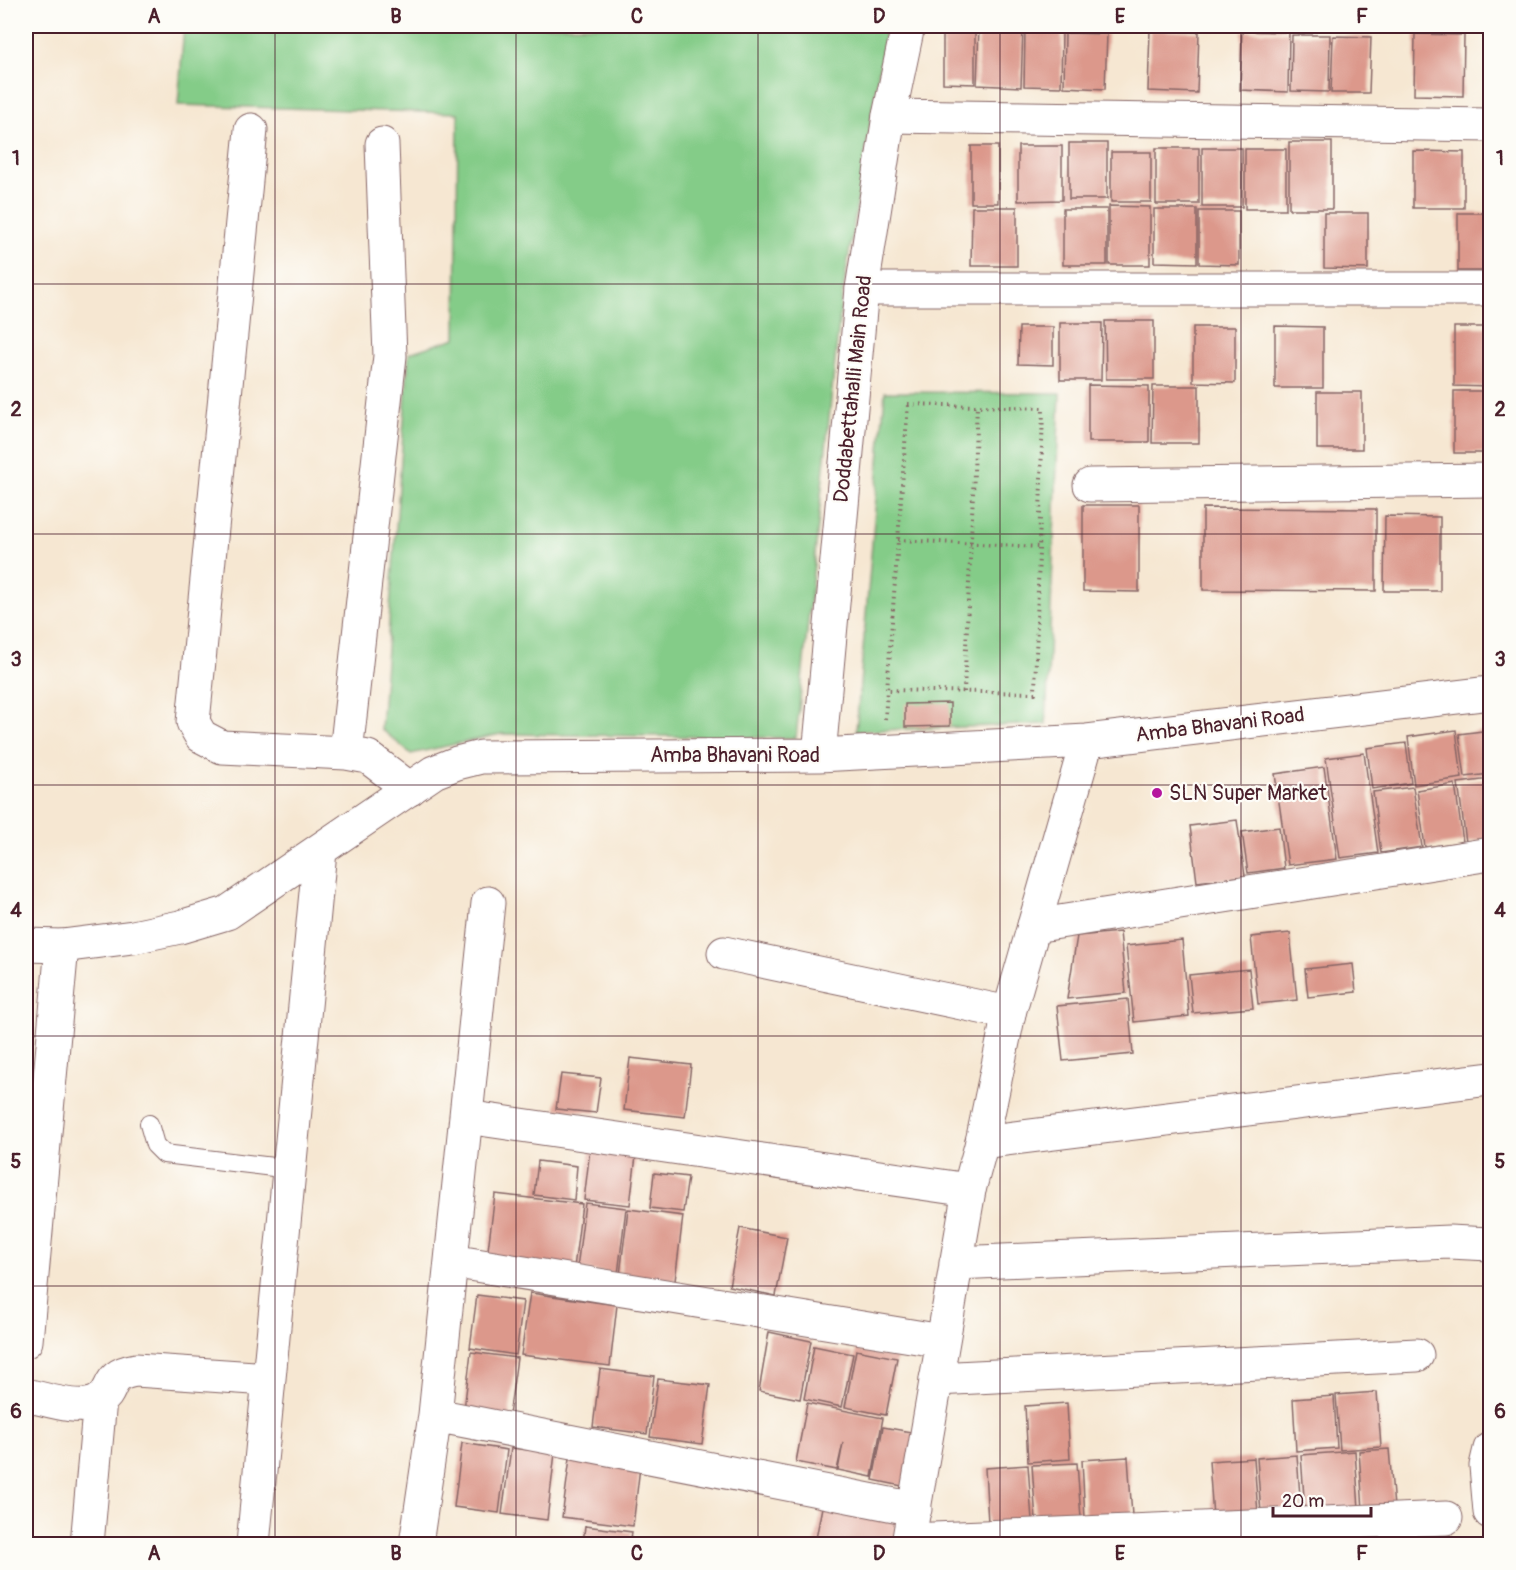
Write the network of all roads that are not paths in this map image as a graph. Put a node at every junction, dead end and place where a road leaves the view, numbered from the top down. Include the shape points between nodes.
1 (908, 26) edge
2 (889, 116) junction
3 (1491, 125) edge
4 (251, 130) dead end
5 (382, 144) dead end
6 (862, 289) junction
7 (1491, 289) edge
8 (1491, 480) edge
9 (1090, 485) dead end
10 (1491, 693) edge
11 (1087, 741) junction
12 (346, 753) junction
13 (819, 755) junction
14 (410, 789) junction
15 (320, 851) junction
16 (1491, 854) edge
17 (488, 903) dead end
18 (1034, 926) junction
19 (26, 945) edge
20 (62, 946) junction
21 (724, 953) dead end
22 (1009, 1013) junction
23 (1491, 1079) edge
24 (466, 1117) junction
25 (149, 1124) dead end
26 (982, 1142) junction
27 (290, 1169) junction
28 (969, 1190) junction
29 (1491, 1244) edge
30 (451, 1261) junction
31 (956, 1263) junction
32 (26, 1341) edge
33 (942, 1341) junction
34 (1417, 1355) dead end
35 (269, 1379) junction
36 (936, 1379) junction
37 (26, 1395) edge
38 (100, 1400) junction
39 (435, 1415) junction
40 (1491, 1449) edge
41 (1491, 1512) edge
42 (1446, 1518) dead end
43 (910, 1531) edge
44 (87, 1545) edge
45 (253, 1545) edge
46 (416, 1545) edge

1 - 2 street, Doddabettahalli Main Road
2 - 3 street
2 - 6 street, Doddabettahalli Main Road
4 - 12 street via 193,722 201,736 222,747
5 - 12 street via 390,356
6 - 7 street
6 - 13 street, Doddabettahalli Main Road
8 - 9 street
10 - 11 street, Amba Bhavani Road
11 - 13 street, Amba Bhavani Road
11 - 18 street
12 - 14 street via 369,757
13 - 14 street, Amba Bhavani Road via 481,757 434,772
14 - 15 street, Amba Bhavani Road
15 - 20 street, Amba Bhavani Road via 227,913 133,937
15 - 27 street
16 - 18 street
17 - 24 street
18 - 22 street
19 - 20 street, Amba Bhavani Road
20 - 32 street
21 - 22 street
22 - 26 street
23 - 26 street
24 - 28 street
24 - 30 street
25 - 27 lane via 155,1145 164,1154
26 - 28 street
27 - 35 street
28 - 31 street
29 - 31 street via 1449,1242
30 - 33 street
30 - 39 street
31 - 33 street
33 - 36 street
34 - 36 street
35 - 38 street via 136,1370 122,1372
35 - 45 street
36 - 43 street
37 - 38 street via 76,1405
38 - 44 street
39 - 43 street
39 - 46 street
40 - 41 street via 1486,1466
42 - 43 street

